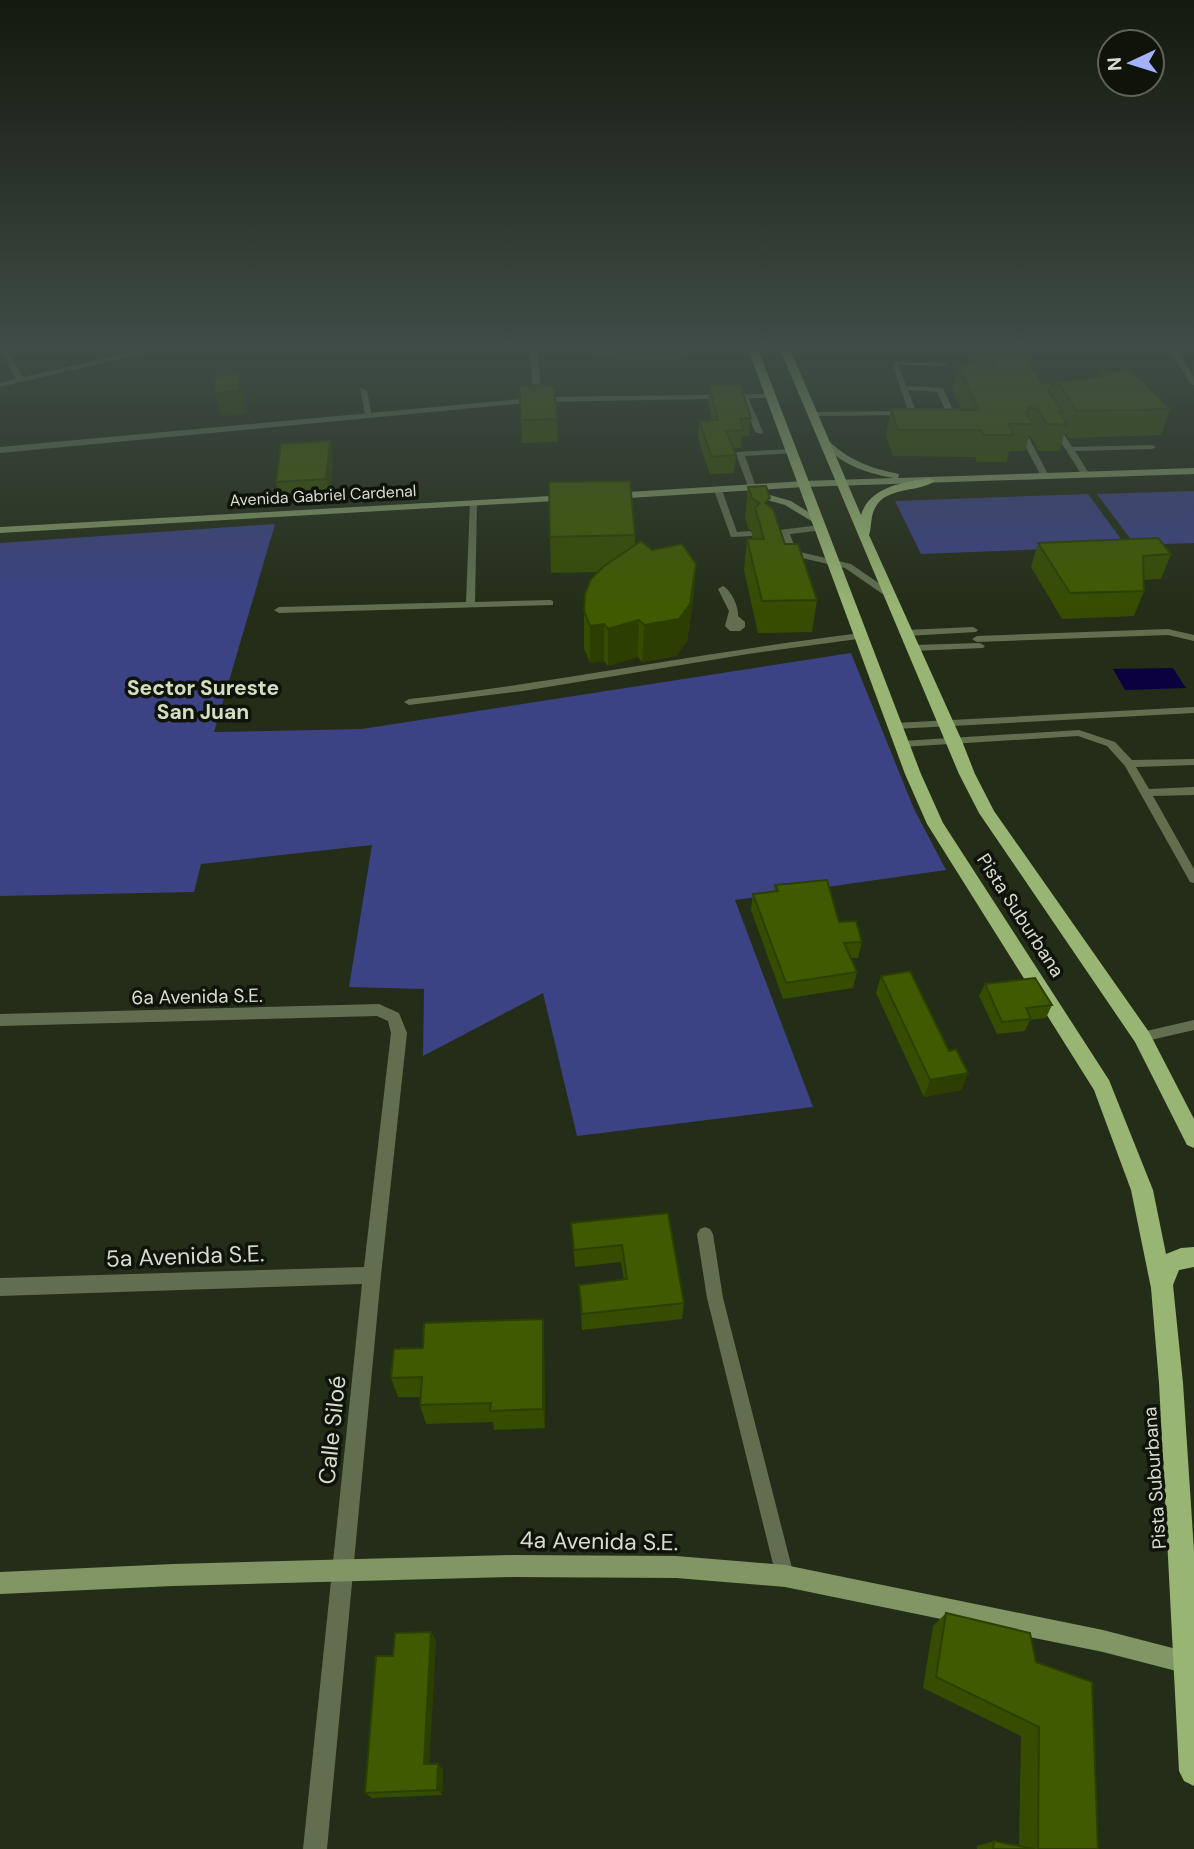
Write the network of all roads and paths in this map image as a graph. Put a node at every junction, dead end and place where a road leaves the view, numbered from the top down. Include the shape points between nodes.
1 (155, 435) edge
2 (786, 435) edge
3 (821, 435) edge
4 (1061, 435) edge
5 (1025, 438) edge
6 (823, 440) junction
7 (1152, 447) dead end
8 (1070, 449) junction
9 (0, 450) edge
10 (792, 451) junction
11 (1194, 471) edge
12 (1086, 475) junction
13 (1045, 476) junction
14 (929, 481) junction
15 (841, 483) junction
16 (804, 484) junction
17 (752, 487) junction
18 (722, 489) junction
19 (603, 496) edge
20 (578, 498) edge
21 (473, 503) junction
22 (818, 524) junction
23 (0, 530) edge
24 (785, 533) junction
25 (750, 534) dead end
26 (768, 534) edge
27 (867, 544) junction
28 (832, 560) junction
29 (723, 589) dead end
30 (890, 596) junction
31 (550, 603) dead end
32 (470, 605) junction
33 (279, 610) dead end
34 (735, 624) joint
35 (906, 633) junction
36 (862, 636) junction
37 (977, 638) junction
38 (1194, 638) edge
39 (913, 648) junction
40 (745, 651) junction
41 (409, 702) dead end
42 (1194, 710) edge
43 (1070, 717) junction
44 (947, 723) junction
45 (1079, 733) junction
46 (899, 735) junction
47 (955, 741) junction
48 (1194, 762) edge
49 (1129, 764) junction
50 (1194, 791) edge
51 (1146, 793) junction
52 (1194, 879) edge
53 (394, 1017) joint
54 (0, 1020) edge
55 (1194, 1025) edge
56 (1142, 1037) junction
57 (1194, 1139) edge
58 (705, 1234) dead end
59 (1194, 1257) edge
60 (372, 1275) junction
61 (0, 1287) edge
62 (1162, 1287) junction
63 (342, 1572) junction
64 (785, 1576) junction
65 (0, 1583) edge
66 (1188, 1663) junction
67 (1194, 1771) edge
68 (315, 1849) edge

1 - 9 street
2 - 10 main road, Pista Suburbana
3 - 6 main road, Pista Suburbana
4 - 8 lane
5 - 13 lane
6 - 14 street via 855,465
6 - 15 main road, Pista Suburbana
7 - 8 lane
8 - 12 lane
10 - 16 main road, Pista Suburbana
10 - 17 lane via 740,453
11 - 12 street
12 - 13 street
13 - 14 street
14 - 15 street
14 - 27 main road via 890,491 873,501 866,516
15 - 16 street
15 - 27 main road, Pista Suburbana
16 - 17 street
16 - 22 main road, Pista Suburbana
17 - 18 street
18 - 19 street
18 - 22 street via 781,500
18 - 25 lane via 734,535
20 - 21 street, Avenida Gabriel Cardenal
21 - 23 street, Avenida Gabriel Cardenal
21 - 32 lane
22 - 24 lane
22 - 28 main road, Pista Suburbana
24 - 26 lane
24 - 28 lane via 792,553
27 - 30 main road, Pista Suburbana
28 - 30 lane
28 - 36 main road, Pista Suburbana
29 - 34 lane
30 - 35 main road, Pista Suburbana
31 - 32 lane
32 - 33 lane
34 - 40 lane
35 - 37 lane
35 - 39 main road, Pista Suburbana
36 - 40 lane
36 - 46 main road, Pista Suburbana
37 - 38 lane via 1168,632
37 - 39 lane
39 - 44 main road, Pista Suburbana
40 - 41 lane
42 - 43 lane
43 - 44 lane
43 - 45 lane
44 - 46 lane
44 - 47 main road, Pista Suburbana
45 - 47 lane
45 - 49 lane via 1111,744
46 - 47 lane
46 - 62 main road, Pista Suburbana via 935,824 1102,1086 1142,1190
47 - 56 main road, Pista Suburbana via 988,813
48 - 49 lane
49 - 51 lane
50 - 51 lane
51 - 52 lane
53 - 54 street, 6a Avenida S.E. via 379,1010
53 - 60 street, Calle Siloé via 399,1033
55 - 56 lane
56 - 57 main road, Pista Suburbana
58 - 64 lane via 715,1298
59 - 62 main road via 1168,1264
60 - 61 street, 5a Avenida S.E.
60 - 63 street, Calle Siloé
62 - 66 main road, Pista Suburbana
63 - 64 street, 4a Avenida S.E. via 663,1567
63 - 65 street, 4a Avenida S.E.
63 - 68 street, Calle Siloé
64 - 66 street, 4a Avenida S.E. via 1103,1641
66 - 67 main road, Pista Suburbana

